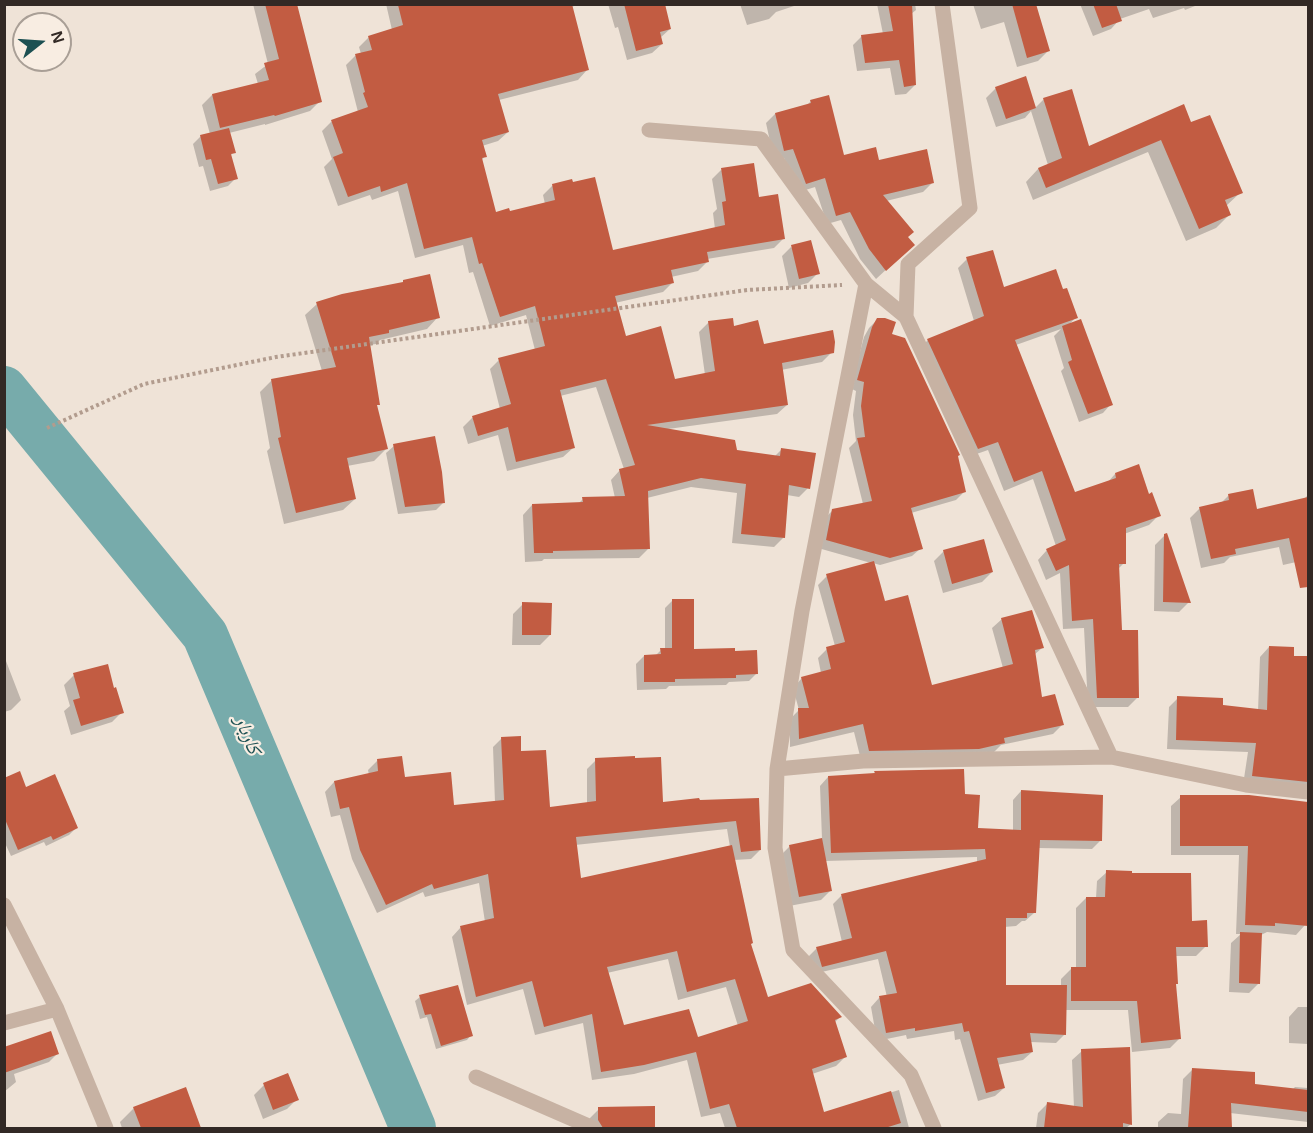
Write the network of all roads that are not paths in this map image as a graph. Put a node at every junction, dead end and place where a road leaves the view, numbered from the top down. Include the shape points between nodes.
1 (942, 4) edge
2 (649, 130) dead end
3 (866, 284) junction
4 (906, 317) junction
5 (1111, 757) junction
6 (777, 769) junction
7 (1308, 792) edge
8 (4, 905) edge
9 (57, 1009) junction
10 (4, 1023) edge
11 (476, 1077) dead end
12 (106, 1128) edge
13 (593, 1128) edge
14 (934, 1128) edge

1 - 4 street via 970,208 908,264
2 - 3 street via 761,139
3 - 4 street
3 - 6 street via 802,611
4 - 5 street
5 - 6 street via 863,761
5 - 7 street via 1246,785
6 - 14 street via 775,848 793,950 911,1076
8 - 9 street
9 - 10 street
9 - 12 street
11 - 13 street

